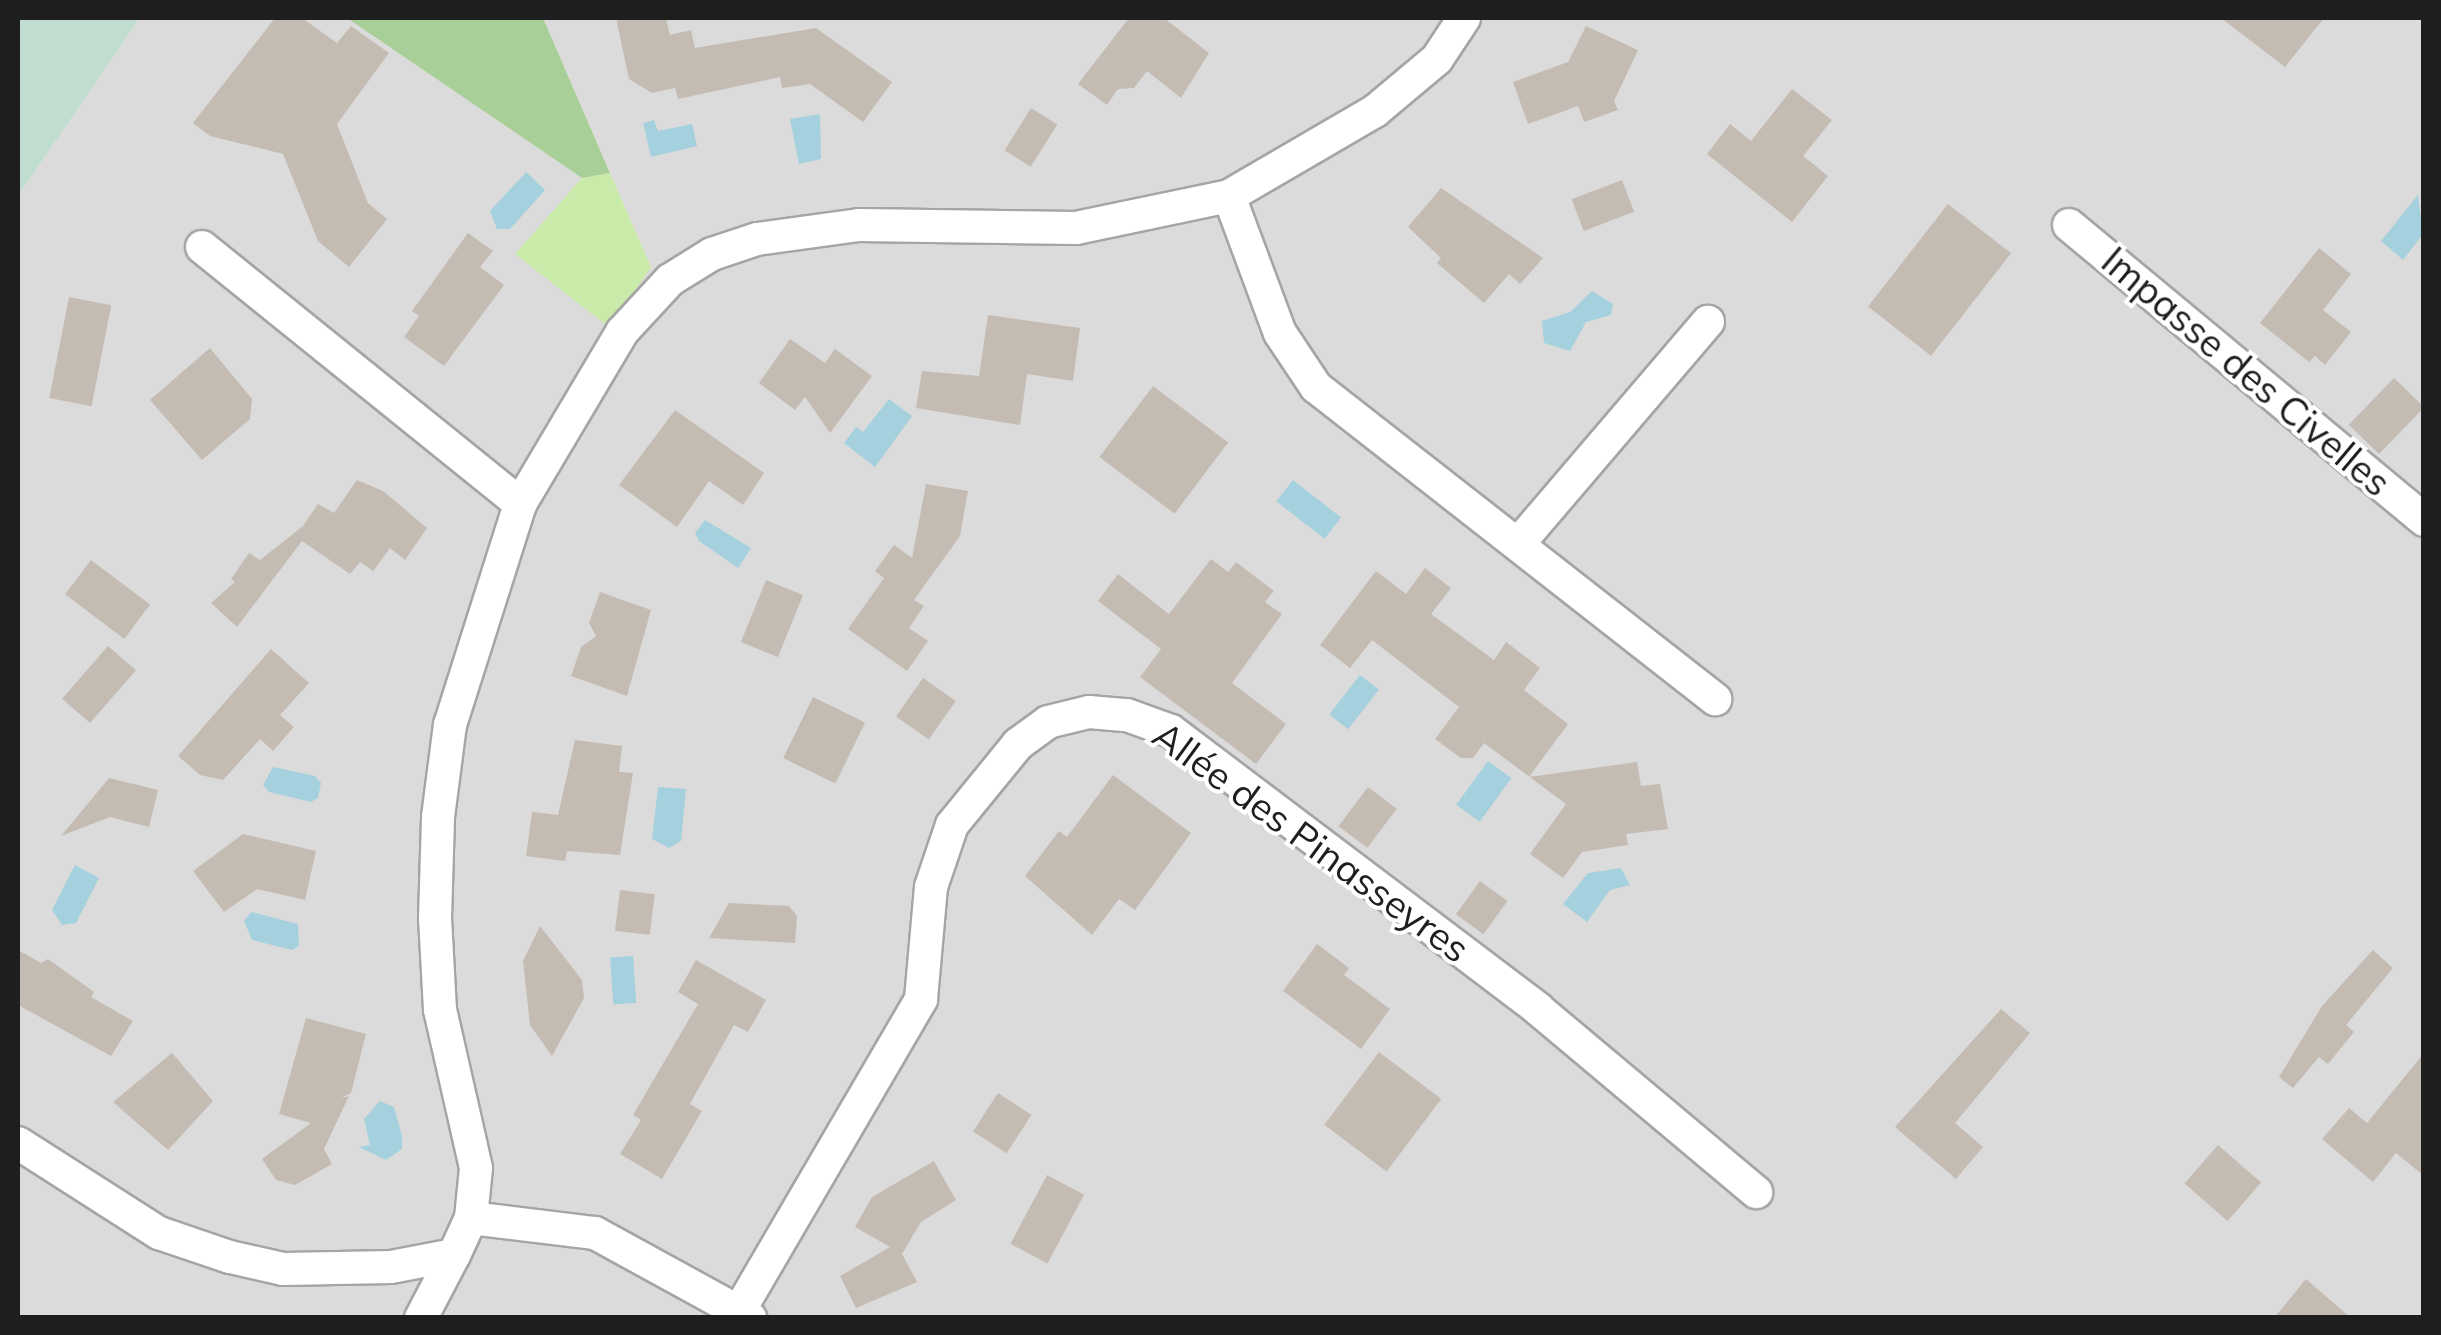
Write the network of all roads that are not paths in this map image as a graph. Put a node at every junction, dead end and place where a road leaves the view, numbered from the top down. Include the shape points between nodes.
1 (1464, 18) edge
2 (1229, 196) junction
3 (2069, 224) dead end
4 (202, 247) dead end
5 (1708, 322) dead end
6 (520, 504) junction
7 (2424, 520) edge
8 (1520, 542) junction
9 (1714, 699) dead end
10 (18, 1143) edge
11 (1756, 1192) dead end
12 (471, 1218) junction
13 (454, 1254) junction
14 (745, 1314) edge
15 (421, 1318) edge

1 - 2 street via 1436,59 1374,112
2 - 6 street via 1076,228 812,226 712,254 670,280 622,332
2 - 8 street via 1280,333 1316,388
3 - 7 street, Impasse des Civelles
4 - 6 street
5 - 8 street
6 - 12 street via 450,726 438,817 440,1010 476,1168
8 - 9 street
10 - 13 street via 159,1232 230,1257 318,1270 391,1268
11 - 14 street, Allée des Pinasseyres via 1538,1008 1171,731 1126,714 1089,712 1048,722 1018,744 952,825 931,886 921,999
12 - 13 street
12 - 14 street via 596,1232
13 - 15 street

